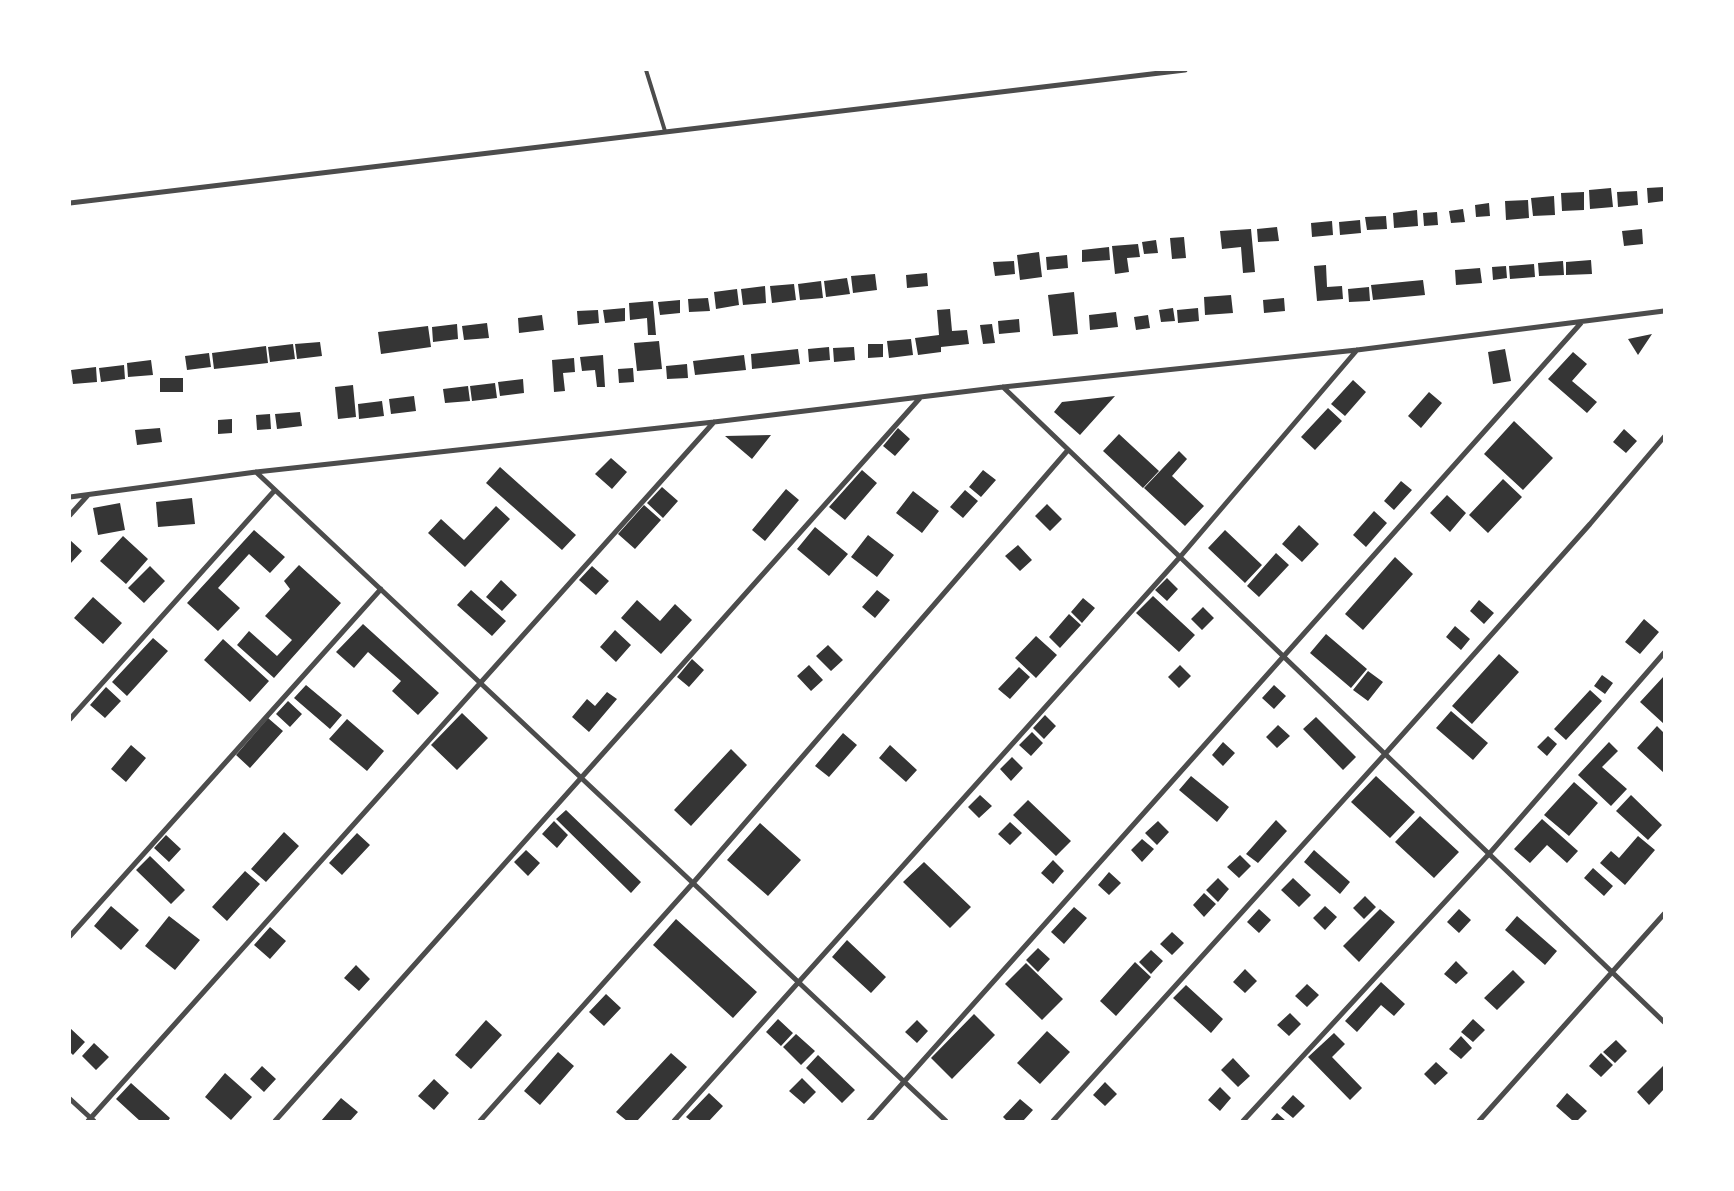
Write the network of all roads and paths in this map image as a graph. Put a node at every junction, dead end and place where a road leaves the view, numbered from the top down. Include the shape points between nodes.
1 (646, 70) edge
2 (1185, 70) edge
3 (665, 131) junction
4 (70, 203) edge
5 (1664, 311) edge
6 (1581, 322) junction
7 (1357, 350) junction
8 (1003, 387) junction
9 (920, 398) junction
10 (714, 422) junction
11 (1664, 437) edge
12 (1068, 450) junction
13 (256, 472) junction
14 (275, 490) junction
15 (88, 494) junction
16 (70, 497) edge
17 (70, 515) edge
18 (1180, 557) junction
19 (381, 589) junction
20 (1664, 653) edge
21 (1283, 656) junction
22 (480, 683) junction
23 (70, 719) edge
24 (1385, 754) junction
25 (581, 778) junction
26 (1488, 854) junction
27 (694, 883) junction
28 (1664, 914) edge
29 (70, 936) edge
30 (1612, 972) junction
31 (799, 982) junction
32 (1664, 1022) edge
33 (904, 1081) junction
34 (70, 1099) edge
35 (91, 1120) edge
36 (275, 1121) edge
37 (480, 1121) edge
38 (674, 1121) edge
39 (868, 1121) edge
40 (946, 1121) edge
41 (1053, 1121) edge
42 (1243, 1121) edge
43 (1479, 1121) edge

1 - 3 lane
2 - 3 street
3 - 4 street
5 - 6 street
6 - 7 street
6 - 21 street
7 - 8 street
7 - 18 street
8 - 9 street
8 - 12 street
9 - 10 street
9 - 25 street
10 - 13 street
10 - 22 street
11 - 24 street
12 - 18 street
12 - 27 street
13 - 14 street
13 - 15 street
14 - 19 street
14 - 23 street
15 - 16 street
15 - 17 street
18 - 21 street
18 - 31 street
19 - 22 street
19 - 29 street
20 - 26 street
21 - 24 street
21 - 33 street
22 - 25 street
22 - 35 street
24 - 26 street
24 - 41 street
25 - 27 street
25 - 36 street
26 - 30 street
26 - 42 street
27 - 31 street
27 - 37 street
28 - 30 street
30 - 32 street
30 - 43 street
31 - 33 street
31 - 38 street
33 - 39 street
33 - 40 street
34 - 35 street

